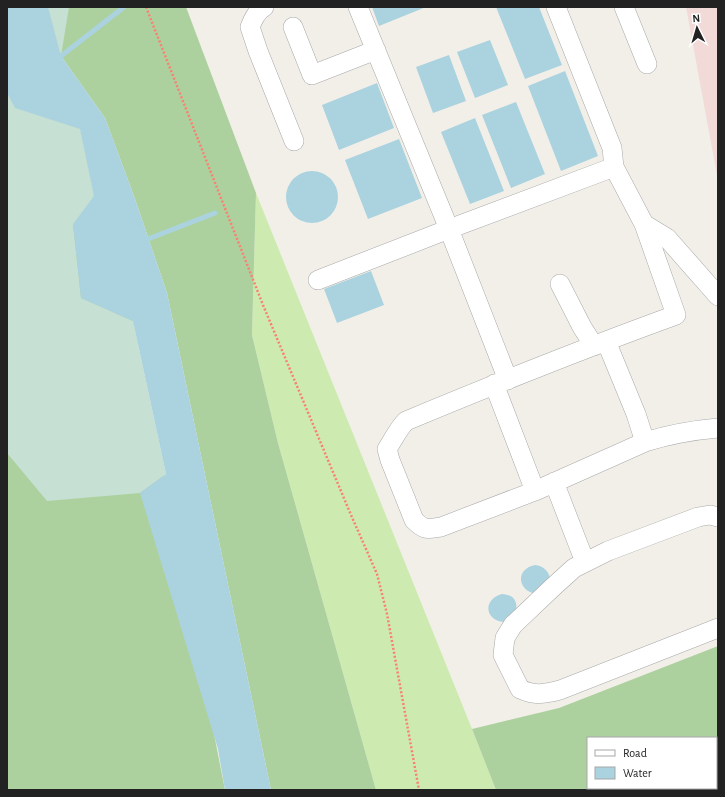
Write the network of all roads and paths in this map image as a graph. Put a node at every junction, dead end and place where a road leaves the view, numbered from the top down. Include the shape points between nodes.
1 (146, 7) edge
2 (264, 7) edge
3 (358, 7) edge
4 (556, 7) edge
5 (624, 7) edge
6 (293, 27) dead end
7 (376, 50) junction
8 (647, 64) dead end
9 (294, 141) dead end
10 (614, 167) junction
11 (644, 224) junction
12 (449, 229) junction
13 (318, 280) dead end
14 (560, 284) dead end
15 (718, 296) edge
16 (600, 344) junction
17 (501, 382) junction
18 (718, 428) edge
19 (645, 442) junction
20 (554, 482) junction
21 (535, 491) junction
22 (718, 517) edge
23 (585, 562) junction
24 (718, 628) edge
25 (418, 790) edge

1 - 25 path via 263,305 377,574 387,614
2 - 9 lane via 250,27
3 - 7 lane
4 - 10 lane via 612,148
5 - 8 lane
6 - 7 lane via 312,75
7 - 12 lane
10 - 11 lane
10 - 12 lane
11 - 15 lane via 667,238
11 - 16 lane via 676,315
12 - 13 lane
12 - 17 lane
14 - 16 lane via 582,327
16 - 17 lane
16 - 19 lane via 636,414
17 - 21 lane
17 - 21 lane via 406,421 387,450 390,460 414,520 426,529 441,527
18 - 19 lane
19 - 20 lane
20 - 21 lane
20 - 23 lane
22 - 23 lane via 698,517
23 - 24 lane via 574,568 513,625 505,638 503,655 520,689 528,693 544,694 560,690

